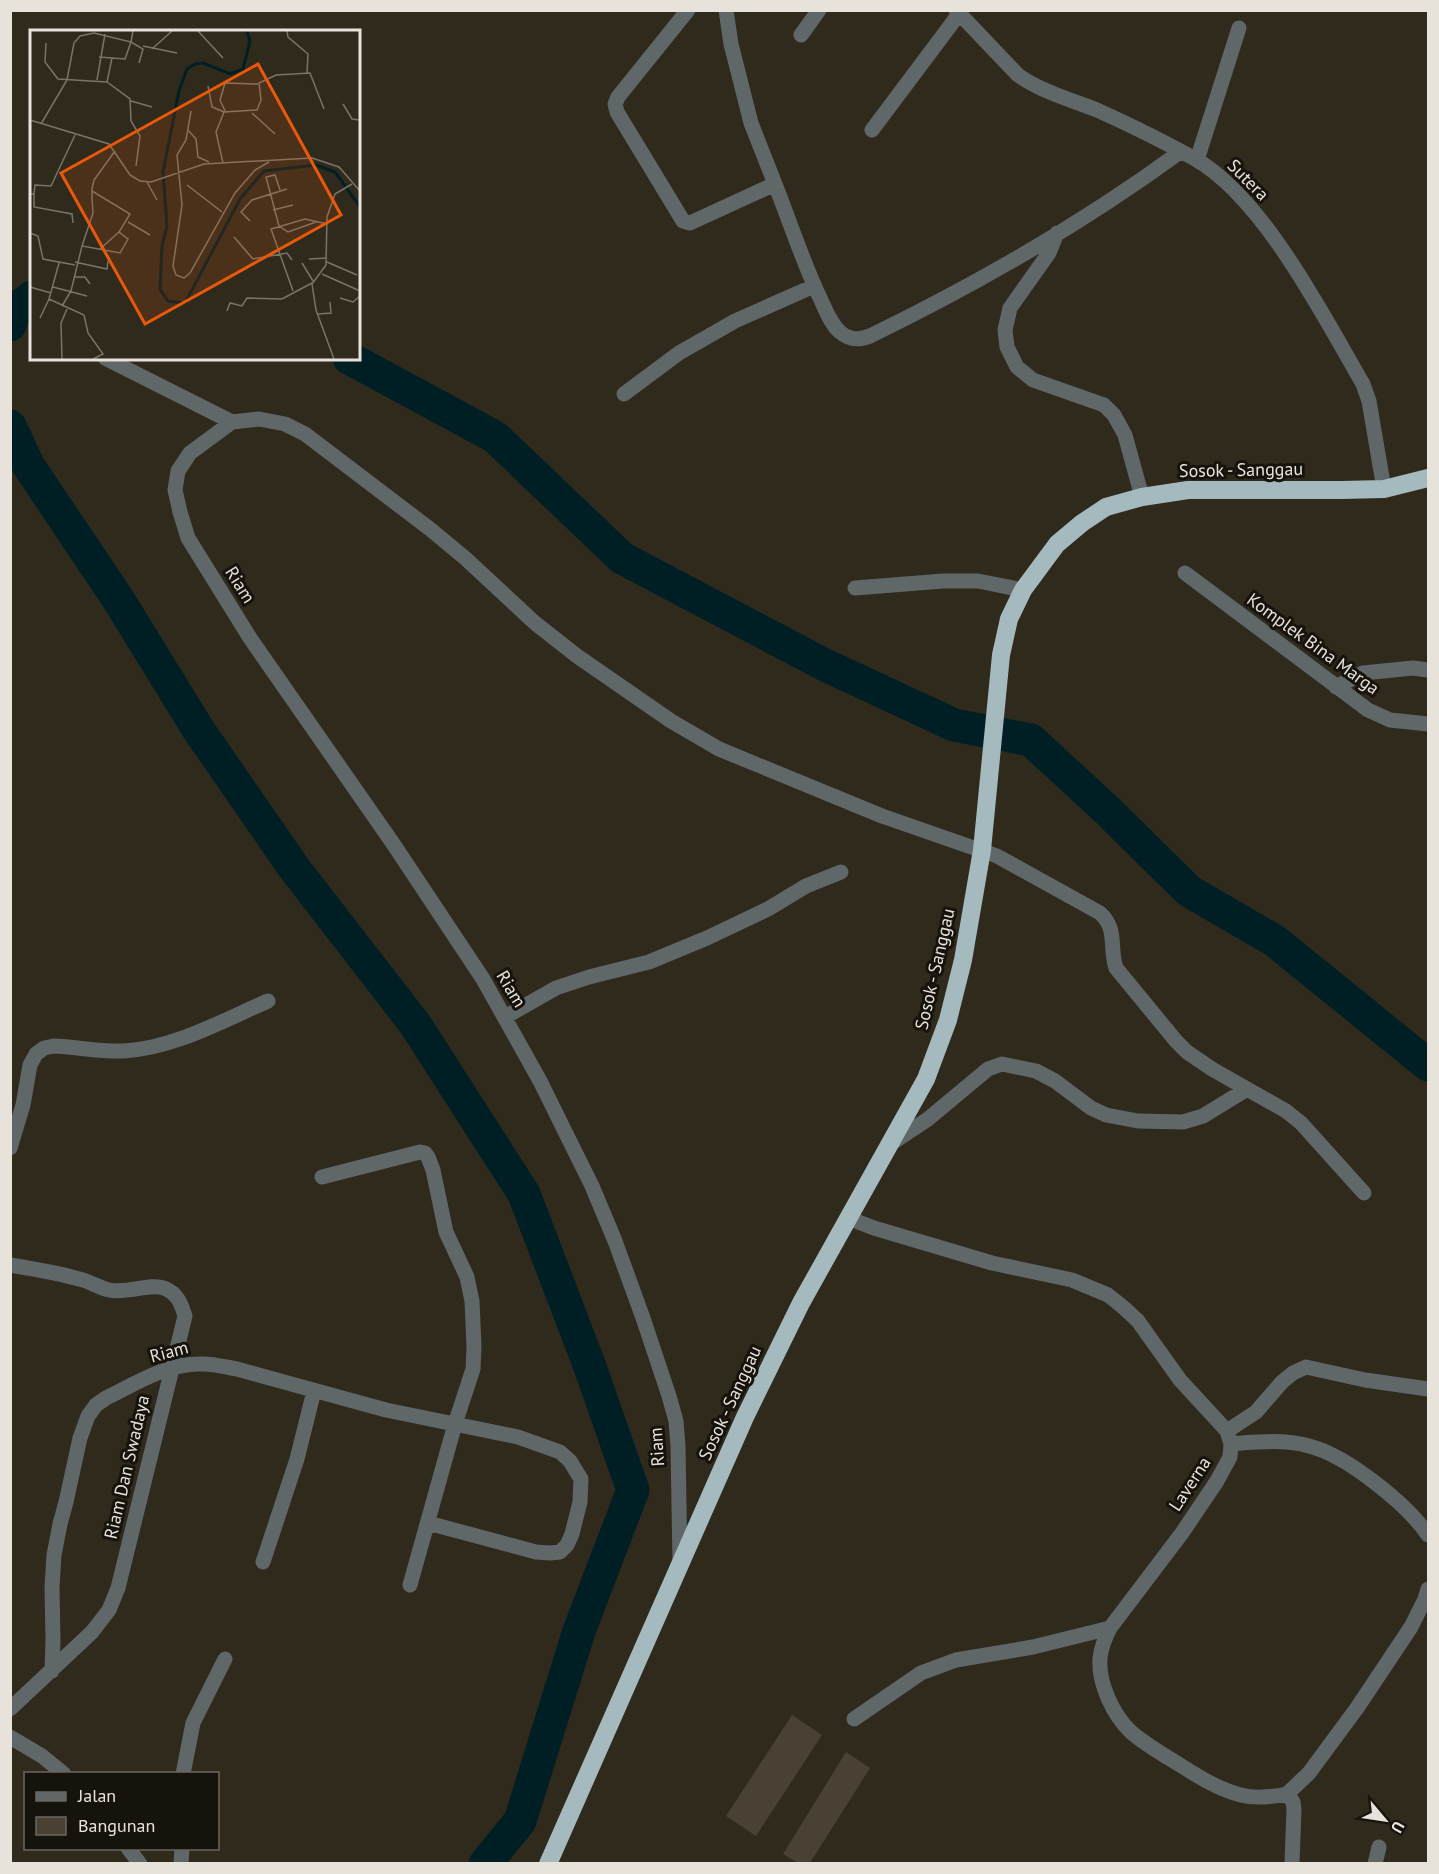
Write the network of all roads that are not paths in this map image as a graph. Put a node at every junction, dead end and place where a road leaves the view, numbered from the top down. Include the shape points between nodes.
1 (688, 10) edge
2 (726, 10) edge
3 (819, 10) edge
4 (958, 12) edge
5 (1239, 28) dead end
6 (801, 35) dead end
7 (872, 130) dead end
8 (1180, 152) junction
9 (1197, 160) junction
10 (775, 183) junction
11 (1057, 233) junction
12 (814, 286) junction
13 (109, 360) edge
14 (624, 394) dead end
15 (232, 422) junction
16 (1428, 478) edge
17 (1384, 489) junction
18 (1142, 497) junction
19 (1185, 573) dead end
20 (855, 588) dead end
21 (1023, 590) junction
22 (1428, 670) edge
23 (1336, 687) junction
24 (1428, 724) edge
25 (982, 850) junction
26 (841, 872) dead end
27 (268, 1001) dead end
28 (505, 1017) junction
29 (1248, 1089) junction
30 (892, 1143) junction
31 (10, 1148) edge
32 (322, 1177) dead end
33 (1364, 1193) dead end
34 (848, 1218) junction
35 (10, 1264) edge
36 (171, 1369) junction
37 (1428, 1389) edge
38 (314, 1391) junction
39 (455, 1424) junction
40 (1229, 1438) junction
41 (428, 1523) junction
42 (1428, 1535) edge
43 (262, 1562) dead end
44 (680, 1563) junction
45 (410, 1585) dead end
46 (1428, 1589) edge
47 (1110, 1628) junction
48 (225, 1659) dead end
49 (52, 1671) junction
50 (10, 1709) edge
51 (854, 1719) dead end
52 (10, 1737) edge
53 (63, 1772) edge
54 (183, 1772) edge
55 (1287, 1794) junction
56 (1379, 1847) dead end
57 (130, 1850) edge
58 (140, 1863) edge
59 (548, 1863) edge
60 (1292, 1863) edge
61 (1375, 1863) edge

1 - 10 street via 618,97 617,112 683,221 690,223
2 - 10 street via 730,44 751,123
3 - 6 street
4 - 7 street
4 - 8 street, Sutera via 1029,82 1131,125
5 - 9 street
8 - 9 street, Sutera
8 - 11 street
9 - 17 street, Sutera via 1237,194 1270,234 1364,384
10 - 12 street
11 - 12 street via 939,303 862,339 842,334
11 - 18 street via 1049,253 1010,308 1005,330 1007,347 1017,367 1033,380 1104,405 1114,415 1125,435
12 - 14 street via 726,326 679,353
13 - 15 street
15 - 25 street via 259,419 285,424 305,434 430,529 576,656 670,721 719,749 882,816
15 - 28 street, Riam via 190,453 178,471 175,490 188,538 250,638 394,844
16 - 17 highway, Sosok - Sanggau
17 - 18 highway, Sosok - Sanggau via 1188,490
18 - 21 highway, Sosok - Sanggau via 1106,507 1082,523 1057,544
19 - 23 street, Komplek Bina Marga
20 - 21 street via 978,581
21 - 25 highway, Sosok - Sanggau via 1009,619 1001,655
22 - 23 street via 1363,673
23 - 24 street, Komplek Bina Marga via 1390,720
25 - 29 street via 1108,920 1113,958 1125,980 1187,1052
25 - 30 highway, Sosok - Sanggau via 948,1020 926,1079
26 - 28 street via 707,938 649,962 556,988
27 - 31 street via 201,1030 145,1048 44,1048 30,1065
28 - 44 street, Riam via 592,1186 658,1359 676,1421
29 - 30 street via 1203,1116 1184,1122 1138,1121 1106,1115 1036,1071 1002,1064 988,1069
29 - 33 street via 1301,1123
30 - 34 highway, Sosok - Sanggau
32 - 39 street via 420,1152 428,1157 446,1232 467,1277 472,1301 473,1369
34 - 40 street via 992,1263 1072,1280 1108,1295 1138,1322
34 - 44 highway, Sosok - Sanggau via 745,1417
35 - 36 street, Riam Dan Swadaya via 108,1290 153,1286 172,1291 185,1316
36 - 38 street, Riam via 216,1365
36 - 49 street, Riam Dan Swadaya via 118,1588 109,1610 92,1632
36 - 49 street, Riam via 106,1398 88,1416 54,1555
37 - 40 street via 1306,1367 1282,1382
38 - 39 street, Riam
38 - 43 street via 297,1460
39 - 41 street
39 - 41 street, Riam via 518,1437 560,1452 570,1461 581,1479 572,1534 560,1552 536,1552
40 - 42 street via 1309,1446 1330,1454 1384,1491
40 - 47 street, Laverna via 1230,1457 1217,1481
41 - 45 street
44 - 59 highway, Sosok - Sanggau
46 - 55 street via 1411,1626 1357,1708 1309,1773
47 - 51 street via 956,1660 921,1673
47 - 55 street, Laverna via 1100,1660 1102,1680 1113,1710 1130,1731 1203,1779 1241,1796
48 - 54 street via 193,1722
49 - 50 street, Riam Dan Swadaya
52 - 53 street
55 - 60 street via 1294,1809
56 - 61 street
57 - 58 street

